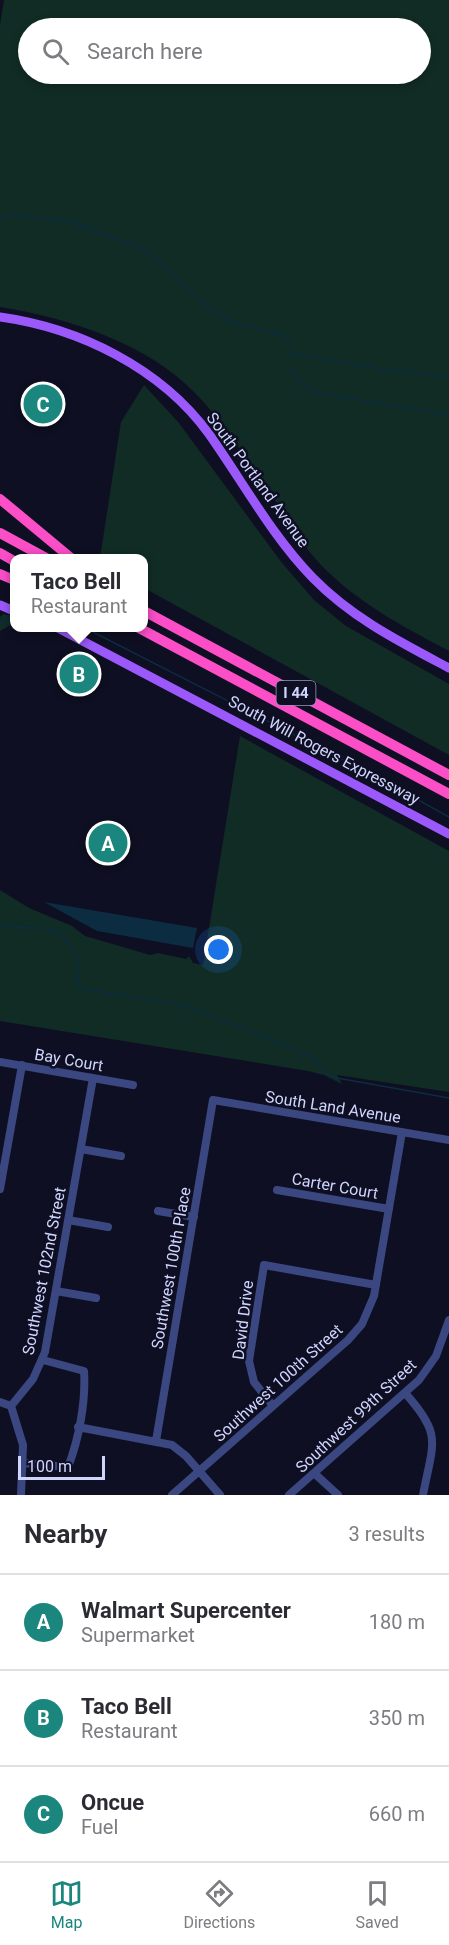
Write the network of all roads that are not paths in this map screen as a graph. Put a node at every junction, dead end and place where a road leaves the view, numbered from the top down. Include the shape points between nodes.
1 (0, 317) edge
2 (0, 499) edge
3 (0, 533) edge
4 (39, 554) edge
5 (66, 554) edge
6 (148, 613) edge
7 (67, 632) edge
8 (141, 632) edge
9 (148, 632) edge
10 (168, 643) junction
11 (449, 668) edge
12 (449, 775) edge
13 (449, 794) edge
14 (449, 834) edge
15 (0, 1062) edge
16 (22, 1065) junction
17 (93, 1078) junction
18 (133, 1085) dead end
19 (213, 1100) joint
20 (402, 1132) junction
21 (449, 1140) edge
22 (81, 1149) junction
23 (121, 1156) dead end
24 (0, 1189) edge
25 (277, 1190) dead end
26 (389, 1209) junction
27 (158, 1211) dead end
28 (194, 1217) junction
29 (68, 1220) junction
30 (108, 1227) dead end
31 (376, 1285) junction
32 (56, 1291) junction
33 (96, 1298) dead end
34 (449, 1320) edge
35 (43, 1360) junction
36 (405, 1393) junction
37 (0, 1402) edge
38 (11, 1406) junction
39 (273, 1407) junction
40 (78, 1427) junction
41 (156, 1441) junction
42 (24, 1463) junction
43 (199, 1471) junction
44 (314, 1473) junction
45 (21, 1495) edge
46 (172, 1495) edge
47 (220, 1495) edge
48 (289, 1495) edge
49 (338, 1495) edge
50 (423, 1495) edge

1 - 11 main road, South Portland Avenue via 28,321 85,339 149,376 207,432 312,577 343,606 378,630
2 - 5 highway
3 - 4 highway
6 - 12 highway, I 44
7 - 14 main road, South Will Rogers Expressway
8 - 10 highway
9 - 10 highway, I 44
10 - 13 highway, I 44
15 - 16 street, Bay Court
16 - 17 street, Bay Court
16 - 24 street
17 - 18 street, Bay Court
17 - 22 street, Southwest 102nd Street
19 - 20 street, South Land Avenue
19 - 28 street, Southwest 100th Place
20 - 21 street, South Land Avenue
20 - 26 street, Southwest 100th Street
22 - 23 street
22 - 29 street, Southwest 102nd Street
25 - 26 street, Carter Court
26 - 31 street, Southwest 100th Street
27 - 28 street
28 - 41 street, Southwest 100th Place
29 - 30 street
29 - 32 street, Southwest 102nd Street
31 - 39 street, Southwest 100th Street via 370,1308 353,1335
31 - 39 street, David Drive via 264,1265 249,1361 254,1382
32 - 33 street
32 - 35 street, Southwest 102nd Street
34 - 36 street, Southwest 99th Street via 436,1356
35 - 38 street, Southwest 102nd Street
35 - 40 street via 84,1371
36 - 44 street, Southwest 99th Street
36 - 50 street via 426,1417 432,1435
37 - 38 street
38 - 42 street via 21,1434
39 - 43 street, Southwest 100th Street
40 - 41 street
40 - 42 street via 68,1467
41 - 43 street via 179,1449
42 - 45 street
43 - 46 street, Southwest 100th Street
43 - 47 street
44 - 48 street, Southwest 99th Street
44 - 49 street

